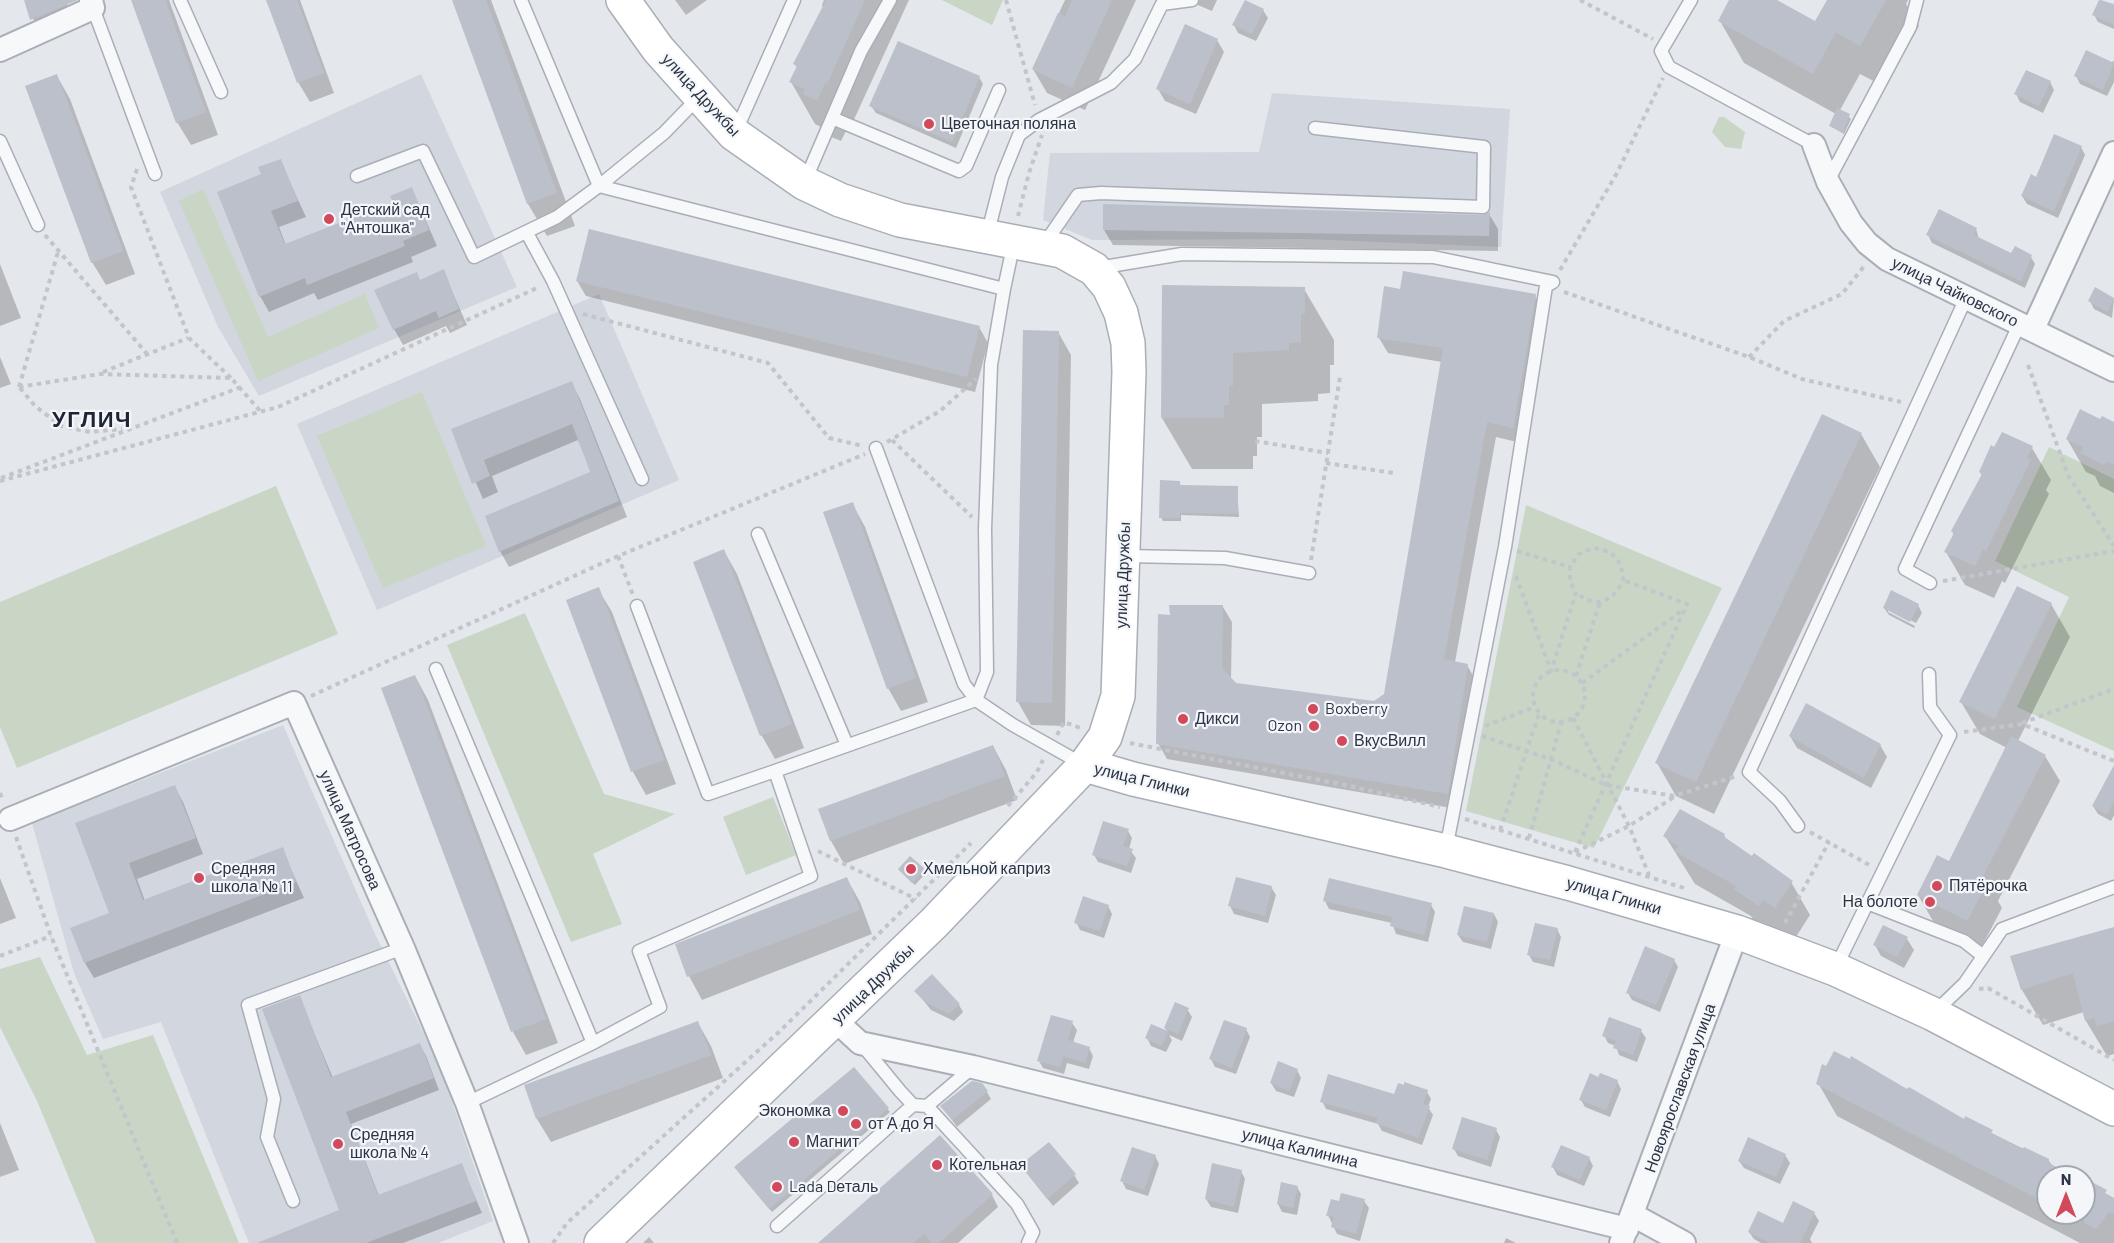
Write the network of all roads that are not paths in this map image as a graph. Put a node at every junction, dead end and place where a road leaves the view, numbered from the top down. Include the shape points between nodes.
1 (180, 0) edge
2 (520, 0) edge
3 (623, 0) edge
4 (794, 0) edge
5 (890, 0) edge
6 (1192, 0) edge
7 (1691, 0) edge
8 (1917, 0) edge
9 (92, 4) edge
10 (0, 50) edge
11 (999, 90) dead end
12 (221, 92) dead end
13 (699, 97) junction
14 (832, 118) junction
15 (1315, 128) dead end
16 (734, 134) junction
17 (0, 141) edge
18 (1814, 145) joint
19 (2114, 153) edge
20 (155, 174) dead end
21 (357, 176) dead end
22 (1828, 182) junction
23 (804, 183) junction
24 (599, 186) junction
25 (38, 225) road end
26 (527, 233) junction
27 (1014, 241) junction
28 (1094, 269) junction
29 (1004, 289) junction
30 (1966, 298) junction
31 (2026, 326) junction
32 (2114, 370) edge
33 (876, 448) road end
34 (642, 479) dead end
35 (758, 534) dead end
36 (1125, 556) junction
37 (1309, 573) road end
38 (1930, 583) road end
39 (637, 606) road end
40 (436, 669) dead end
41 (1929, 674) dead end
42 (976, 700) junction
43 (847, 745) junction
44 (1084, 765) junction
45 (775, 771) junction
46 (5, 821) edge
47 (1798, 825) road end
48 (1446, 851) junction
49 (2114, 887) edge
50 (1867, 903) junction
51 (1737, 932) junction
52 (403, 948) junction
53 (1983, 956) junction
54 (1835, 969) junction
55 (1933, 1014) junction
56 (835, 1020) junction
57 (592, 1043) junction
58 (860, 1043) junction
59 (973, 1066) junction
60 (467, 1103) junction
61 (913, 1105) junction
62 (927, 1106) junction
63 (2114, 1109) edge
64 (293, 1201) dead end
65 (777, 1226) dead end
66 (1627, 1229) edge
67 (517, 1243) edge
68 (601, 1243) edge
69 (1028, 1243) edge
70 (1684, 1243) edge

1 - 12 lane
2 - 24 lane
3 - 13 street, улица Дружбы
4 - 16 lane
5 - 14 lane via 861,51
6 - 27 lane via 1162,4 1135,59 1112,83 1039,120 1019,135 1002,177
7 - 18 lane via 1661,51 1669,67
8 - 22 lane via 1910,27
9 - 10 street
9 - 20 lane
11 - 14 lane via 966,166 959,171
13 - 16 street, улица Дружбы
13 - 24 lane via 664,133
14 - 23 lane
15 - 27 lane via 1484,147 1483,207 1101,193 1078,195
16 - 23 street, улица Дружбы
17 - 25 lane
18 - 22 street, улица Чайковского
19 - 31 street
21 - 26 lane via 423,151 474,257
22 - 30 street, улица Чайковского via 1851,223 1876,250 1914,274
23 - 27 street, улица Дружбы via 900,220
24 - 26 lane
24 - 29 lane
26 - 34 lane via 553,281
27 - 28 street, улица Дружбы via 1062,251
27 - 29 lane
28 - 36 street, улица Дружбы via 1122,313 1128,343
28 - 48 lane via 1182,254 1433,257 1550,284 1505,547
29 - 42 lane via 991,365 985,529 987,672
30 - 31 street, улица Чайковского
30 - 47 lane via 1749,772 1780,801
31 - 32 street, улица Чайковского
31 - 38 lane via 1905,569
33 - 42 lane via 964,684
35 - 43 lane
36 - 37 lane via 1225,558
36 - 44 street, улица Дружбы via 1118,696 1105,737
39 - 45 lane via 708,794
40 - 57 lane
41 - 50 lane via 1930,707 1950,735
42 - 43 lane
42 - 44 lane
43 - 45 lane
44 - 48 street, улица Глинки
44 - 56 street, улица Дружбы via 925,910
45 - 57 lane via 811,876 639,951 660,1007
46 - 52 street, улица Матросова via 294,703
48 - 51 street, улица Глинки
49 - 53 lane via 2002,929
50 - 53 lane via 1964,941
50 - 54 lane
51 - 54 street, улица Глинки
51 - 66 street, Новоярославская улица
52 - 60 street, улица Матросова
52 - 64 lane via 248,1005 274,1099 267,1137
53 - 55 lane via 1965,983
54 - 55 street, улица Глинки
55 - 63 street, улица Глинки
56 - 58 street
56 - 68 street, улица Дружбы
57 - 60 lane
58 - 59 street, улица Калинина
58 - 61 lane
59 - 62 lane
59 - 66 street, улица Калинина
60 - 67 street, улица Матросова
61 - 62 lane
61 - 65 lane
62 - 69 lane via 1017,1204 1033,1232
66 - 70 street, улица Калинина

